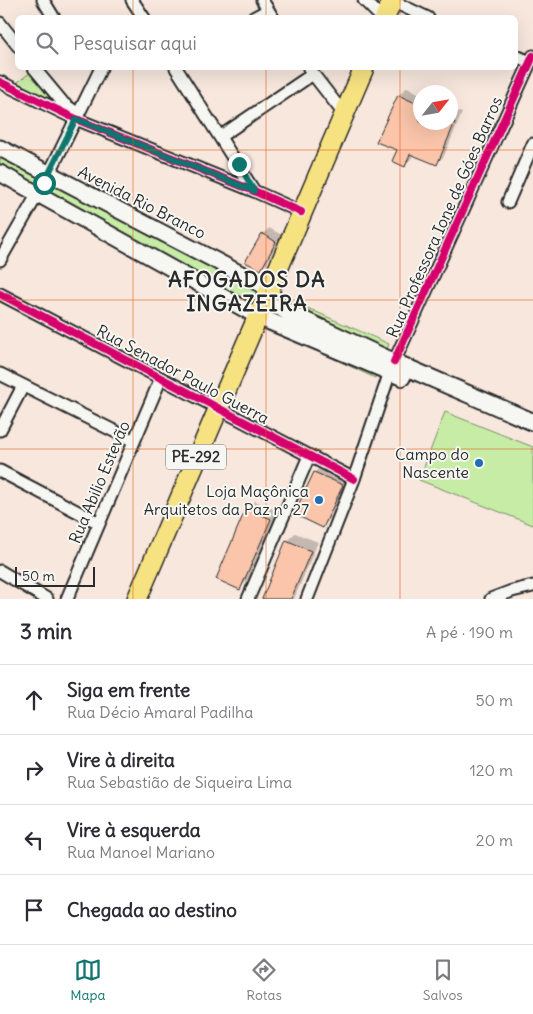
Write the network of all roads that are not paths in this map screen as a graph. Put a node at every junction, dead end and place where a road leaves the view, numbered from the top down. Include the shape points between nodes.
1 (43, 0) edge
2 (364, 0) edge
3 (136, 2) edge
4 (388, 9) edge
5 (52, 15) edge
6 (130, 15) edge
7 (142, 15) edge
8 (415, 15) edge
9 (0, 24) edge
10 (15, 42) edge
11 (518, 56) edge
12 (531, 59) edge
13 (36, 70) edge
14 (97, 70) edge
15 (177, 70) edge
16 (363, 70) edge
17 (310, 71) edge
18 (0, 82) edge
19 (344, 114) junction
20 (77, 116) junction
21 (221, 136) junction
22 (0, 148) edge
23 (532, 150) edge
24 (0, 173) edge
25 (49, 174) junction
26 (254, 191) junction
27 (38, 194) junction
28 (508, 202) dead end
29 (301, 212) junction
30 (0, 260) edge
31 (268, 288) junction
32 (0, 294) edge
33 (257, 316) junction
34 (398, 370) junction
35 (0, 374) edge
36 (162, 378) junction
37 (23, 386) junction
38 (439, 387) junction
39 (217, 407) junction
40 (533, 422) edge
41 (0, 430) edge
42 (533, 434) edge
43 (134, 441) junction
44 (309, 456) junction
45 (0, 471) edge
46 (354, 479) junction
47 (99, 523) junction
48 (0, 571) edge
49 (533, 586) edge
50 (47, 599) edge
51 (67, 599) edge
52 (137, 599) edge
53 (248, 599) edge
54 (307, 599) edge
55 (491, 599) edge

1 - 5 street
2 - 4 street
3 - 6 street
3 - 7 street
4 - 8 street
9 - 10 street
11 - 12 street
12 - 34 street, Rua Professora Ione de Góes Barros
13 - 20 street
14 - 20 street
15 - 21 street
16 - 19 main road, PE-292
17 - 19 street
17 - 21 street
18 - 20 street
19 - 29 main road, PE-292
20 - 25 street
20 - 26 street
21 - 26 street
22 - 25 street, Avenida Rio Branco
23 - 28 street
24 - 27 street
25 - 27 street
25 - 31 street, Avenida Rio Branco
26 - 29 street
27 - 30 street
27 - 33 street
29 - 31 main road, PE-292
31 - 33 main road, PE-292
31 - 34 main road via 275,303 285,310
32 - 36 street, Rua Senador Paulo Guerra
33 - 34 main road
33 - 39 main road, PE-292
34 - 38 main road
34 - 46 street, Rua Professora Ione de Góes Barros
35 - 37 street
36 - 39 street, Rua Senador Paulo Guerra
36 - 43 street, Rua Abilio Estevão
37 - 41 street
37 - 43 street
38 - 40 main road
38 - 42 main road
39 - 44 street, Rua Senador Paulo Guerra
39 - 52 main road, PE-292
43 - 47 street, Rua Abilio Estevão
44 - 46 street, Rua Senador Paulo Guerra
44 - 53 street
45 - 47 street
46 - 54 street, Rua Professora Ione de Góes Barros
47 - 51 street, Rua Abilio Estevão
48 - 50 street
49 - 55 street

